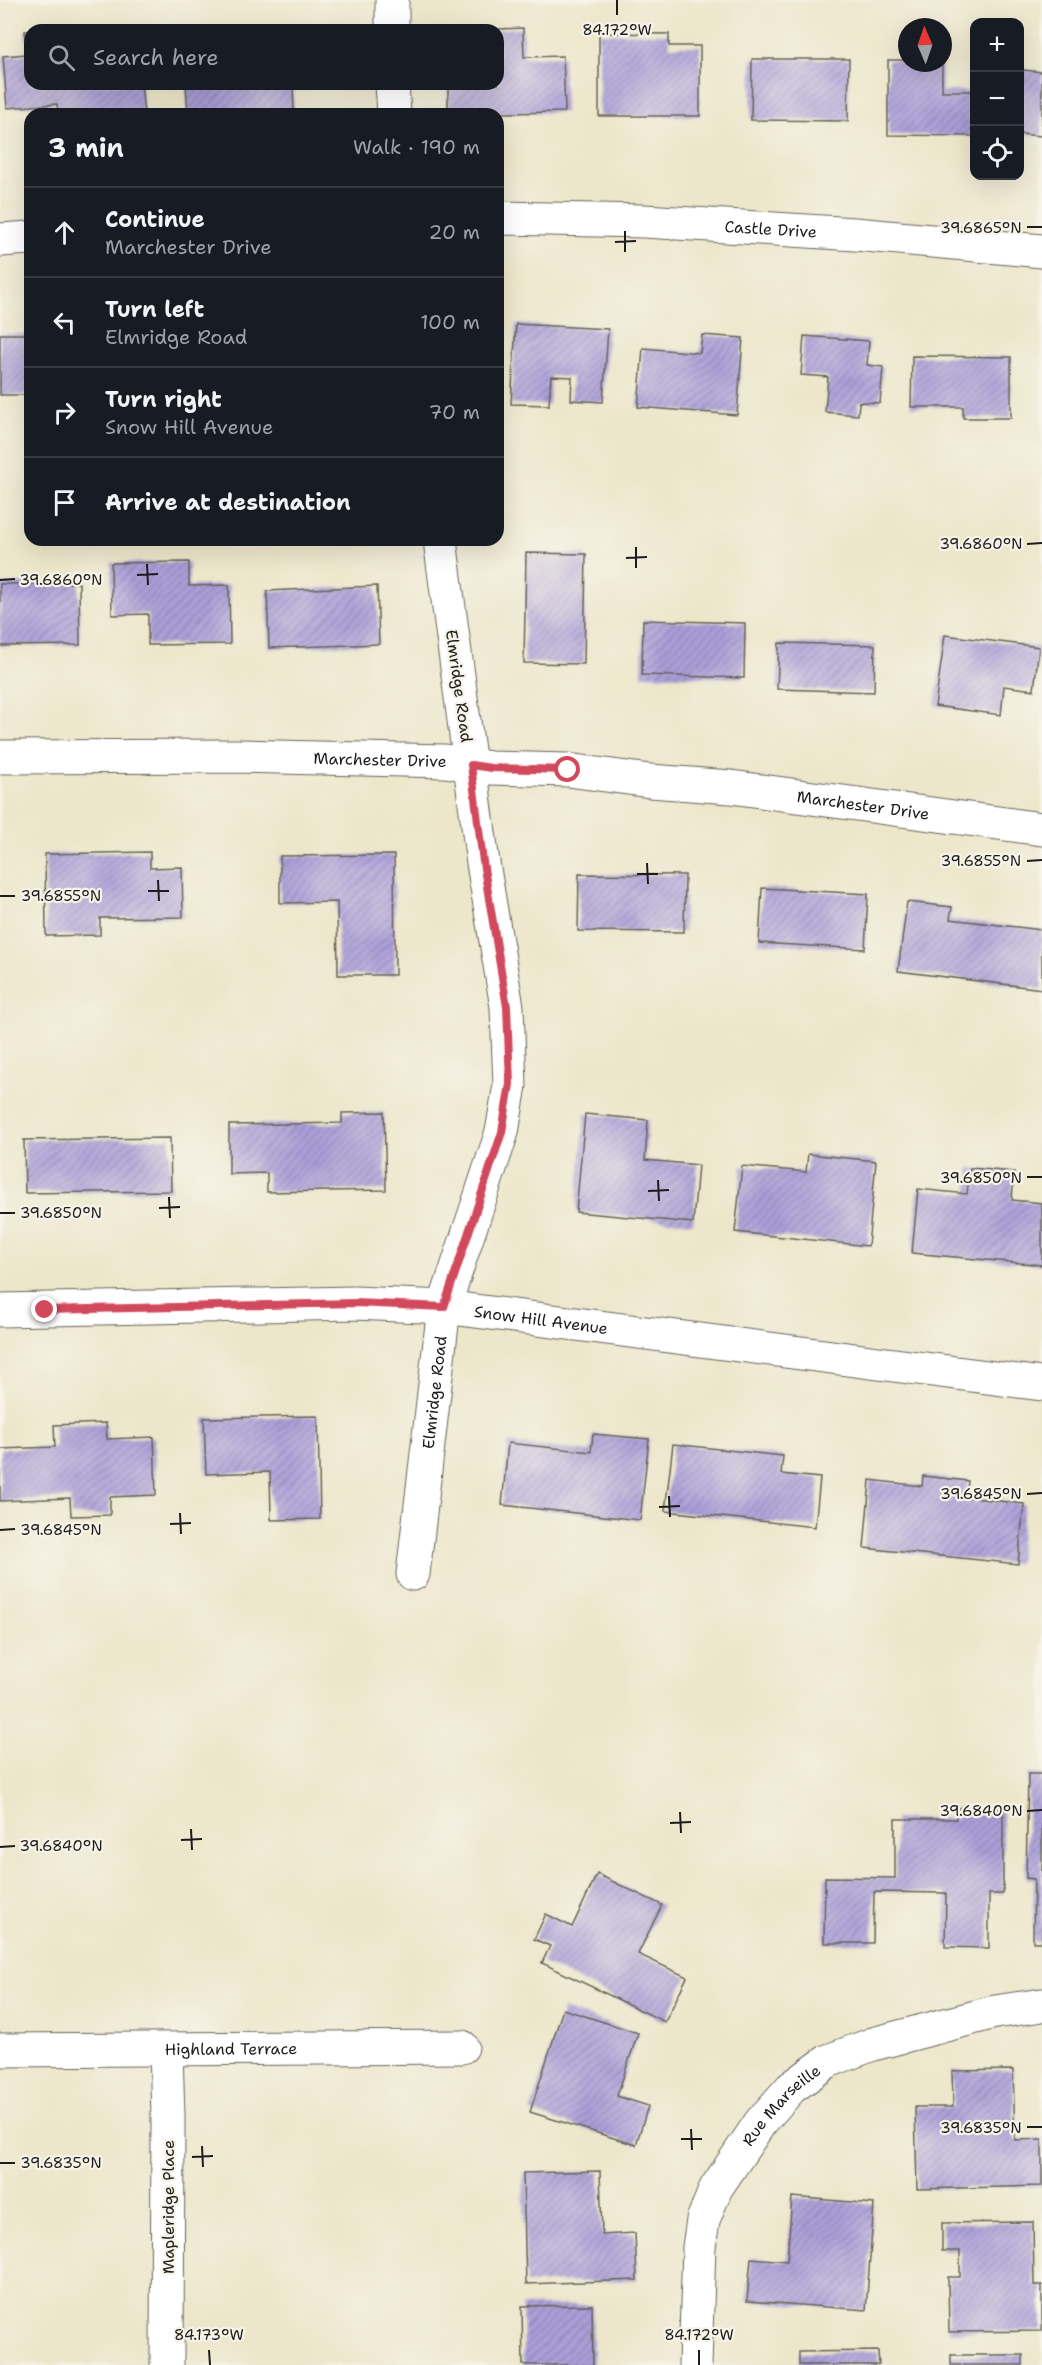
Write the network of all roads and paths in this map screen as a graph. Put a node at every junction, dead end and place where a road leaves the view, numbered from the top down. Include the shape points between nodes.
1 (392, 0) edge
2 (392, 24) edge
3 (392, 90) edge
4 (394, 108) edge
5 (504, 218) edge
6 (24, 238) edge
7 (0, 240) edge
8 (1042, 251) edge
9 (441, 546) edge
10 (0, 757) edge
11 (471, 765) junction
12 (1042, 829) edge
13 (444, 1307) junction
14 (0, 1310) edge
15 (1042, 1384) edge
16 (413, 1574) dead end
17 (1042, 2005) edge
18 (462, 2047) dead end
19 (0, 2050) edge
20 (166, 2050) junction
21 (167, 2365) edge
22 (696, 2365) edge

1 - 2 street
3 - 4 street
5 - 8 street, Castle Drive via 644,221
6 - 7 street
9 - 11 street, Elmridge Road
10 - 11 street, Marchester Drive via 237,756
11 - 12 street, Marchester Drive via 568,770 731,787
11 - 13 street, Elmridge Road via 507,1007 510,1084 502,1132
13 - 14 street, Snow Hill Avenue via 355,1303
13 - 15 street, Snow Hill Avenue
13 - 16 street, Elmridge Road
17 - 22 street, Rue Marseille via 995,2012 873,2044 828,2061 791,2088 760,2123 716,2188 703,2220
18 - 20 street, Highland Terrace
19 - 20 street, Highland Terrace
20 - 21 street, Mapleridge Place

